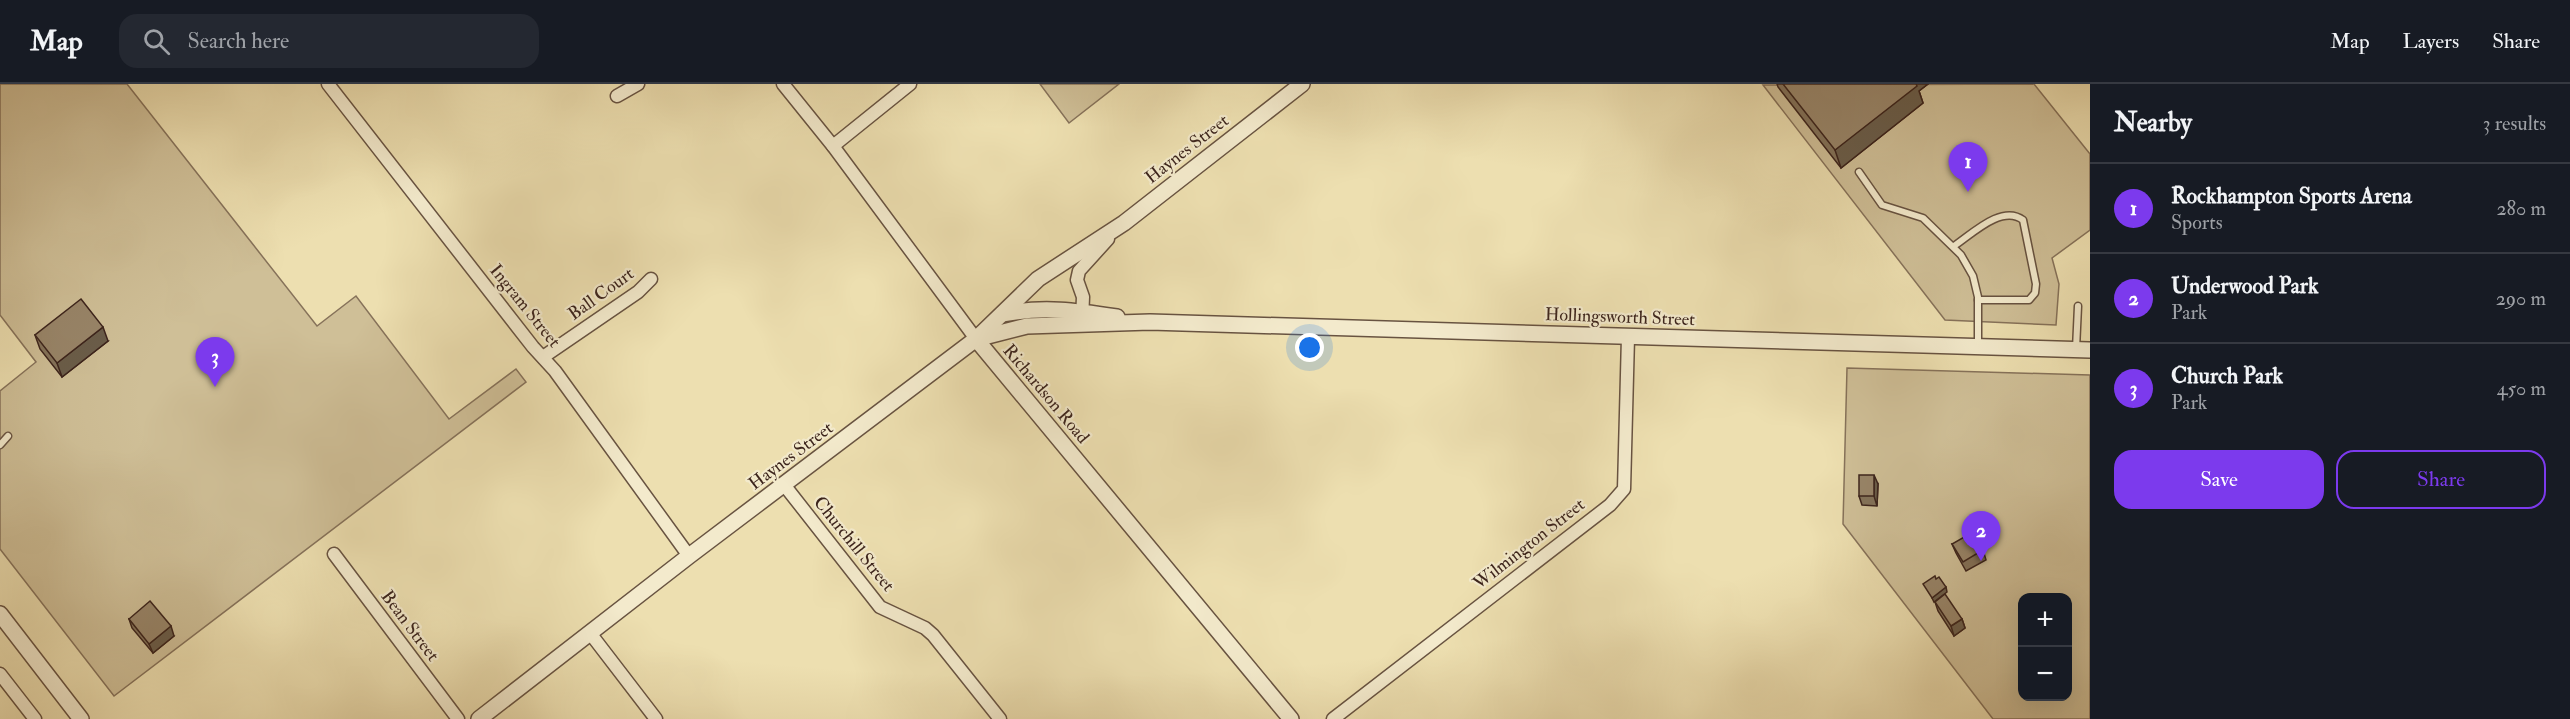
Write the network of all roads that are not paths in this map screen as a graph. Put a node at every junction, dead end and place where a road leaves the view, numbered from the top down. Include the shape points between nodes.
1 (328, 84) edge
2 (638, 84) edge
3 (783, 84) edge
4 (910, 84) edge
5 (1302, 84) edge
6 (617, 96) dead end
7 (833, 146) junction
8 (1859, 172) dead end
9 (1124, 223) junction
10 (1954, 246) junction
11 (651, 279) dead end
12 (1978, 300) junction
13 (2078, 306) dead end
14 (1004, 314) junction
15 (1082, 318) junction
16 (1628, 337) junction
17 (976, 339) junction
18 (1978, 346) junction
19 (2083, 349) edge
20 (543, 357) junction
21 (8, 436) dead end
22 (0, 445) edge
23 (785, 486) junction
24 (334, 554) dead end
25 (689, 556) junction
26 (0, 614) edge
27 (590, 633) junction
28 (0, 674) edge
29 (35, 719) edge
30 (81, 719) edge
31 (458, 719) edge
32 (479, 719) edge
33 (656, 719) edge
34 (1000, 719) edge
35 (1291, 719) edge
36 (1333, 719) edge

1 - 20 street, Ingram Street
2 - 6 street
3 - 7 street, Richardson Road
4 - 7 street
5 - 9 street, Haynes Street
7 - 17 street, Richardson Road
8 - 10 lane via 1882,205 1923,218
9 - 14 street, Haynes Street via 1038,279
9 - 15 street, Haynes Street via 1079,271
10 - 12 lane via 1973,276
10 - 12 lane via 2002,214 2016,214 2023,220 2035,293 2029,300
11 - 20 street, Ball Court
12 - 18 lane
13 - 19 lane
14 - 15 street, Hollingsworth Street via 1033,308
14 - 17 street, Haynes Street
15 - 16 street, Hollingsworth Street
15 - 17 street, Hollingsworth Street
16 - 18 street, Hollingsworth Street
16 - 36 street, Wilmington Street via 1624,489 1610,505
17 - 23 street, Haynes Street
17 - 35 street, Richardson Road
18 - 19 street, Hollingsworth Street
20 - 25 street, Ingram Street
21 - 22 lane
23 - 25 street, Haynes Street
23 - 34 street, Churchill Street via 880,607 933,635
24 - 31 street, Bean Street
25 - 27 street, Haynes Street
26 - 30 street
27 - 32 street, Haynes Street
27 - 33 street
28 - 29 street

